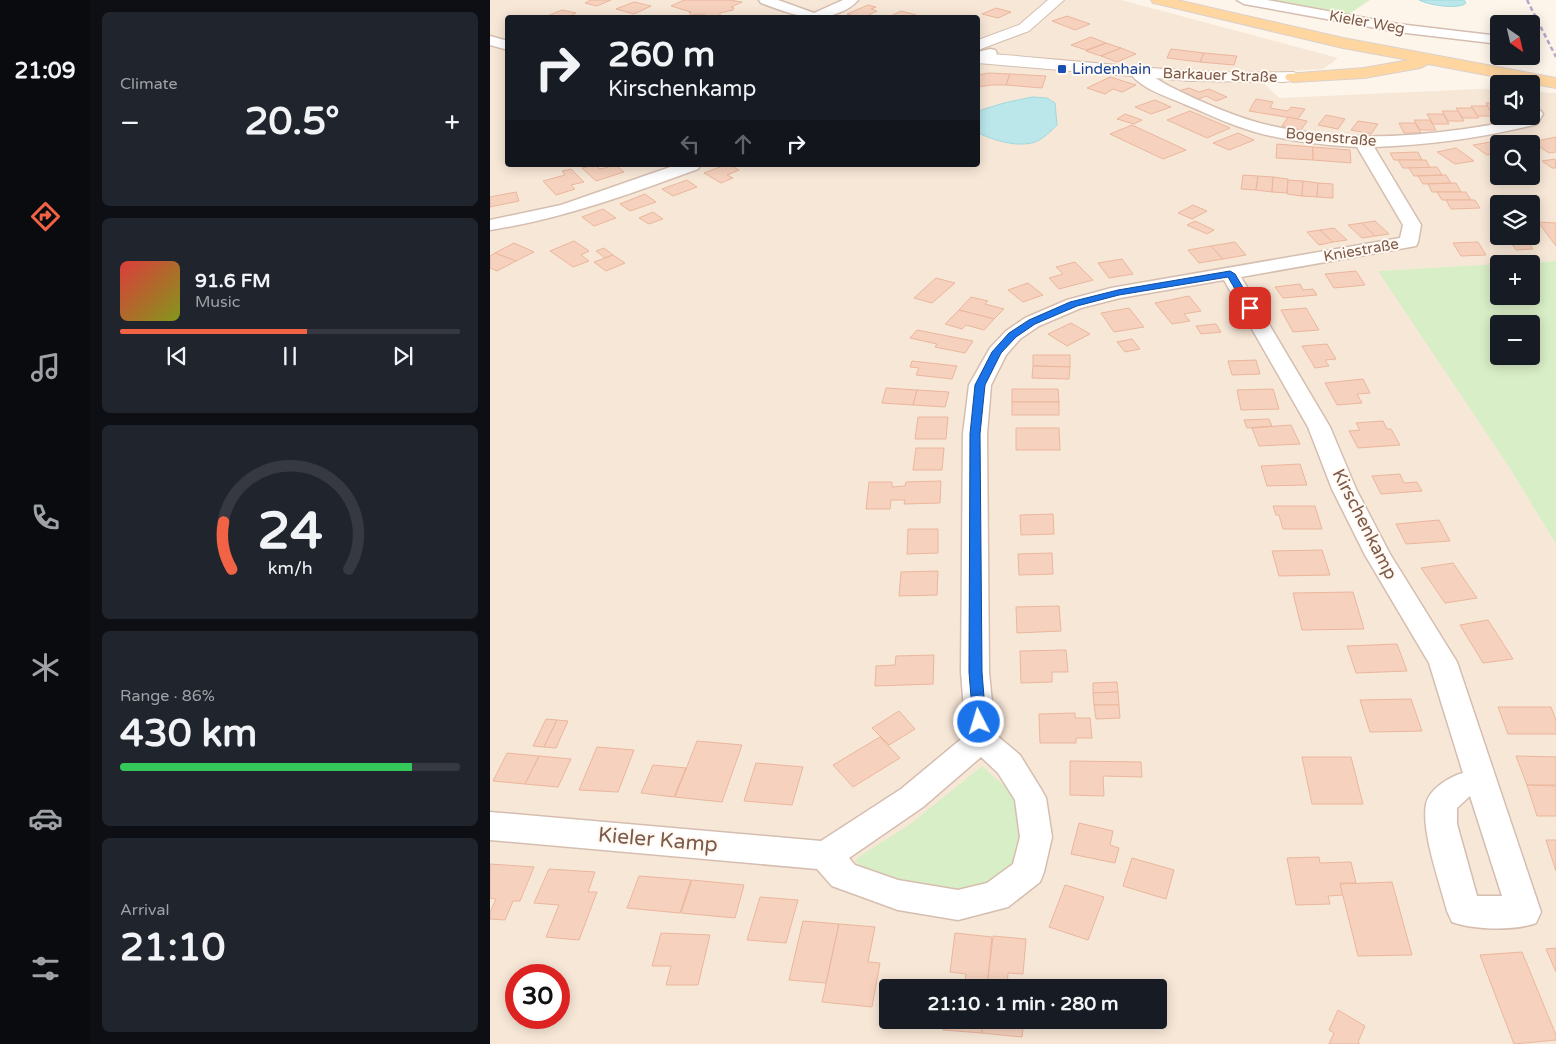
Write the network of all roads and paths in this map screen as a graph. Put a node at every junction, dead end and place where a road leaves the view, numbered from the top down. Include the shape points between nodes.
1 (766, 0) edge
2 (851, 0) edge
3 (1057, 0) edge
4 (1158, 0) edge
5 (1244, 0) edge
6 (806, 15) edge
7 (821, 15) edge
8 (1490, 39) edge
9 (490, 40) edge
10 (1343, 43) junction
11 (505, 45) edge
12 (980, 53) edge
13 (1437, 62) junction
14 (1136, 72) junction
15 (1364, 73) junction
16 (1293, 77) joint
17 (1556, 83) edge
18 (1511, 125) edge
19 (1362, 141) junction
20 (686, 167) edge
21 (512, 222) junction
22 (490, 225) edge
23 (490, 238) edge
24 (1230, 274) junction
25 (981, 738) junction
26 (1481, 781) junction
27 (490, 826) edge
28 (826, 856) junction

1 - 6 street
2 - 7 street
3 - 12 street via 1011,42
4 - 10 main road
5 - 8 street, Kieler Weg via 1370,24
9 - 11 street
10 - 13 main road
10 - 15 main road via 1377,59 1377,66
12 - 14 street, Barkauer Straße
13 - 15 main road
13 - 17 main road
14 - 16 street, Barkauer Straße via 1222,78
14 - 19 street, Bogenstraße via 1150,83 1246,124 1290,135
15 - 16 main road
18 - 19 street, Bogenstraße via 1451,137
19 - 24 street, Kniestraße via 1412,225 1408,242
20 - 21 street via 561,211
21 - 22 street
21 - 23 street
24 - 25 street via 1118,292 1074,304 1032,322 1012,335 988,368 980,385 975,434 975,672
24 - 26 street, Kirschenkamp via 1319,426 1344,489 1378,555 1443,662
25 - 28 street via 912,798
25 - 28 street via 1009,764 1030,798 1036,837 1028,872 996,896 958,905 898,895 844,876
26 - 26 street, Kirschenkamp via 1496,828 1524,912 1464,911 1441,824 1442,803 1460,786
27 - 28 street, Kieler Kamp

